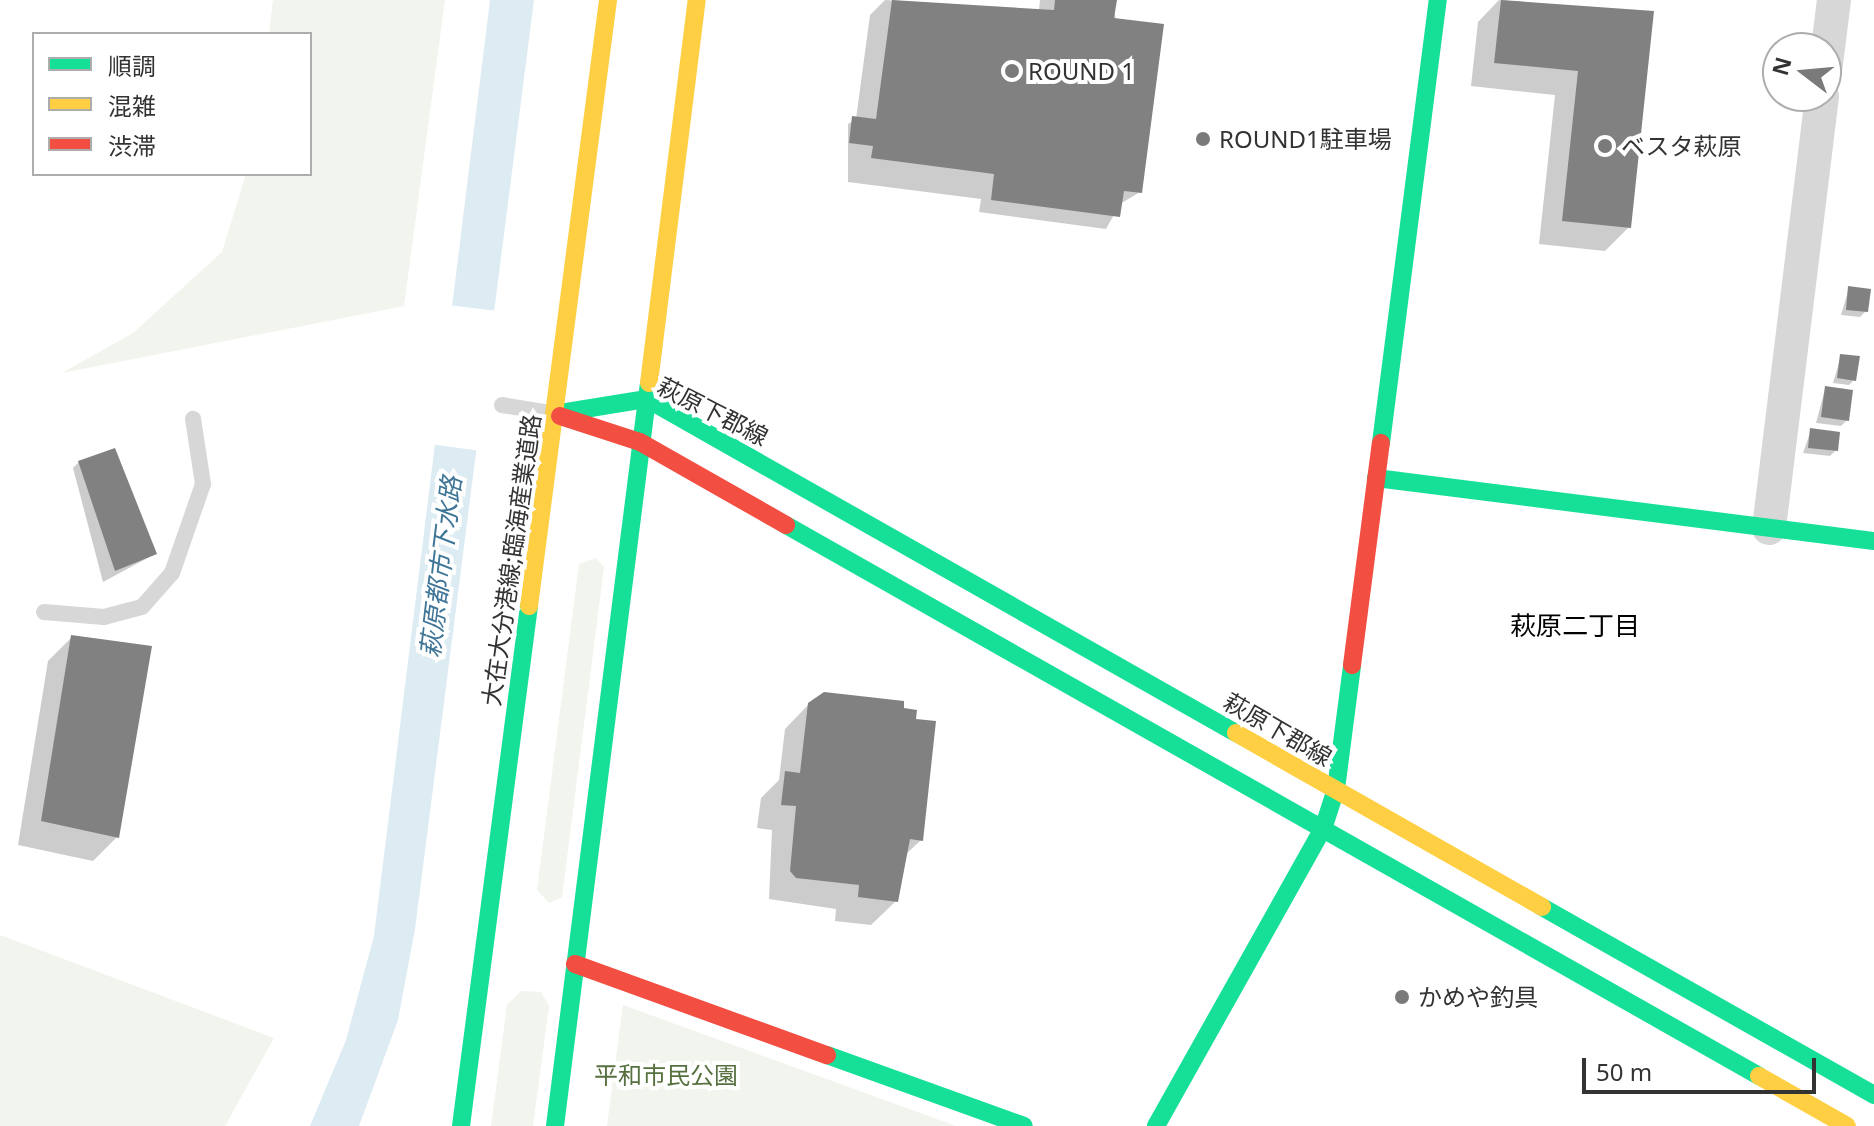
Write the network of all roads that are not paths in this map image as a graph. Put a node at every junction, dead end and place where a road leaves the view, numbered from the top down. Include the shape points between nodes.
1 (608, 0) edge
2 (697, 0) edge
3 (1438, 0) edge
4 (1834, 0) edge
5 (1830, 32) edge
6 (1820, 112) edge
7 (647, 399) junction
8 (502, 405) dead end
9 (554, 414) junction
10 (193, 419) dead end
11 (640, 442) junction
12 (1376, 478) junction
13 (1769, 528) junction
14 (1874, 541) edge
15 (44, 612) dead end
16 (1336, 789) junction
17 (1323, 829) junction
18 (575, 964) junction
19 (1874, 1095) edge
20 (461, 1126) edge
21 (555, 1126) edge
22 (1024, 1126) edge
23 (1156, 1126) edge
24 (1847, 1126) edge

1 - 9 main road, 大在大分港線;臨海産業道路
2 - 7 main road
3 - 12 main road
4 - 5 street
6 - 13 street
7 - 9 main road, 萩原下郡線
7 - 11 main road
7 - 16 main road, 萩原下郡線
8 - 9 lane
9 - 11 main road
9 - 20 main road, 大在大分港線;臨海産業道路
10 - 15 lane via 203,484 172,573 142,607 104,617
11 - 17 main road
11 - 18 main road
12 - 13 main road
12 - 16 main road
13 - 14 main road
16 - 17 main road
16 - 19 main road, 萩原下郡線
17 - 23 main road
17 - 24 main road
18 - 21 main road
18 - 22 main road

